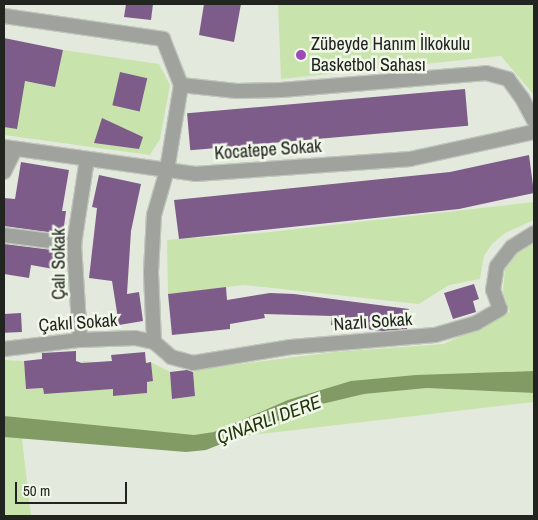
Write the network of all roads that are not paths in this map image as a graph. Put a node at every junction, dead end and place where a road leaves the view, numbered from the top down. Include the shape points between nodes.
1 (4, 16) edge
2 (181, 85) junction
3 (534, 122) edge
4 (534, 132) edge
5 (9, 148) edge
6 (87, 159) junction
7 (167, 170) junction
8 (4, 172) edge
9 (534, 233) edge
10 (4, 234) edge
11 (74, 244) junction
12 (80, 340) junction
13 (154, 342) junction
14 (4, 349) edge

1 - 2 street via 162,39
2 - 3 street via 255,91 486,72 508,79
2 - 7 street
4 - 7 street, Kocatepe Sokak via 410,159 194,174
5 - 6 street, Kocatepe Sokak
5 - 8 street
6 - 7 street, Kocatepe Sokak
6 - 11 street, Çalı Sokak
7 - 13 street via 154,215
9 - 13 street, Nazlı Sokak via 512,247 497,266 493,290 500,309 476,323 435,335 291,347 193,363 171,357
10 - 11 street
11 - 12 street, Çalı Sokak
12 - 13 street, Çakıl Sokak via 135,338
12 - 14 street, Çakıl Sokak

